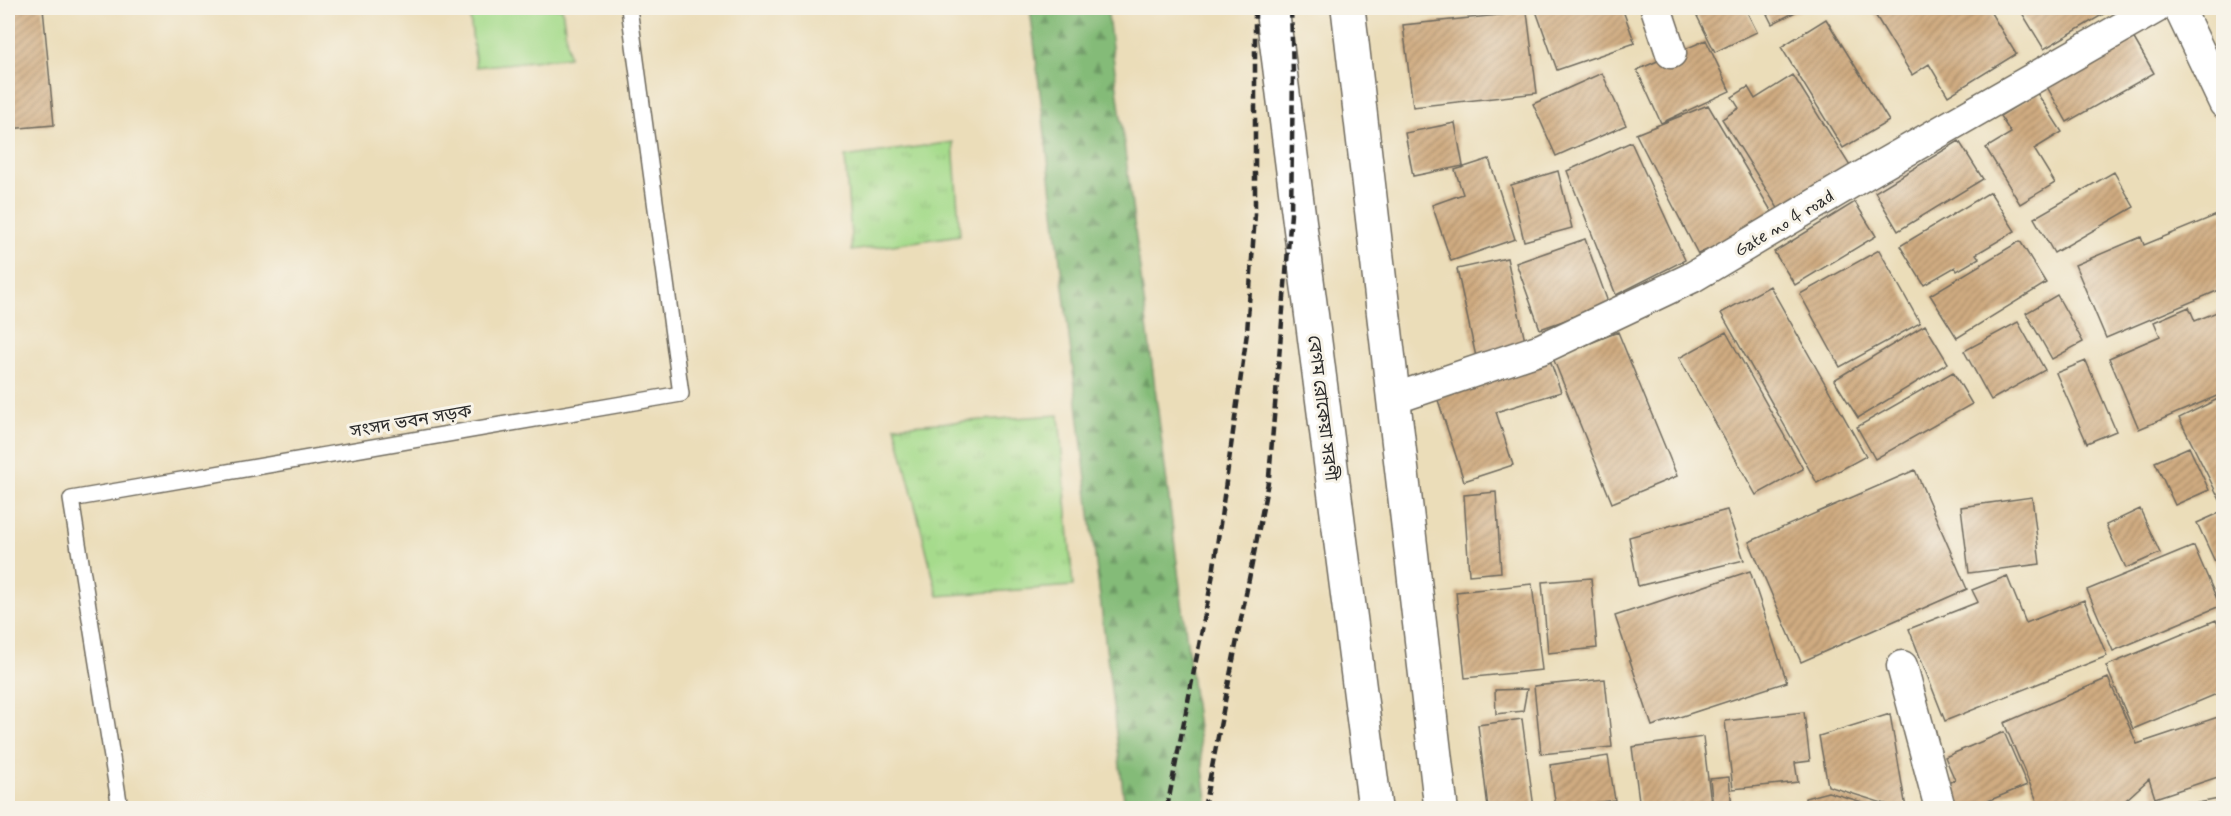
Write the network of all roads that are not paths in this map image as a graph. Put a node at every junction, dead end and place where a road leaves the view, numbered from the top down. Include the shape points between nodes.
1 (629, 8) edge
2 (1272, 8) edge
3 (1348, 8) edge
4 (1656, 8) edge
5 (2156, 8) edge
6 (2179, 8) edge
7 (1671, 53) dead end
8 (2223, 103) edge
9 (1393, 399) junction
10 (1902, 666) dead end
11 (120, 808) edge
12 (1375, 808) edge
13 (1441, 808) edge
14 (1940, 808) edge

1 - 11 lane, সংসদ ভবন সড়ক via 681,394 71,499
2 - 12 main road, বেগম রোকেয়া সরণী
3 - 9 main road
4 - 7 street
5 - 9 street, Gate no 4 road via 1691,278 1540,349
6 - 8 street
9 - 13 main road
10 - 14 street

